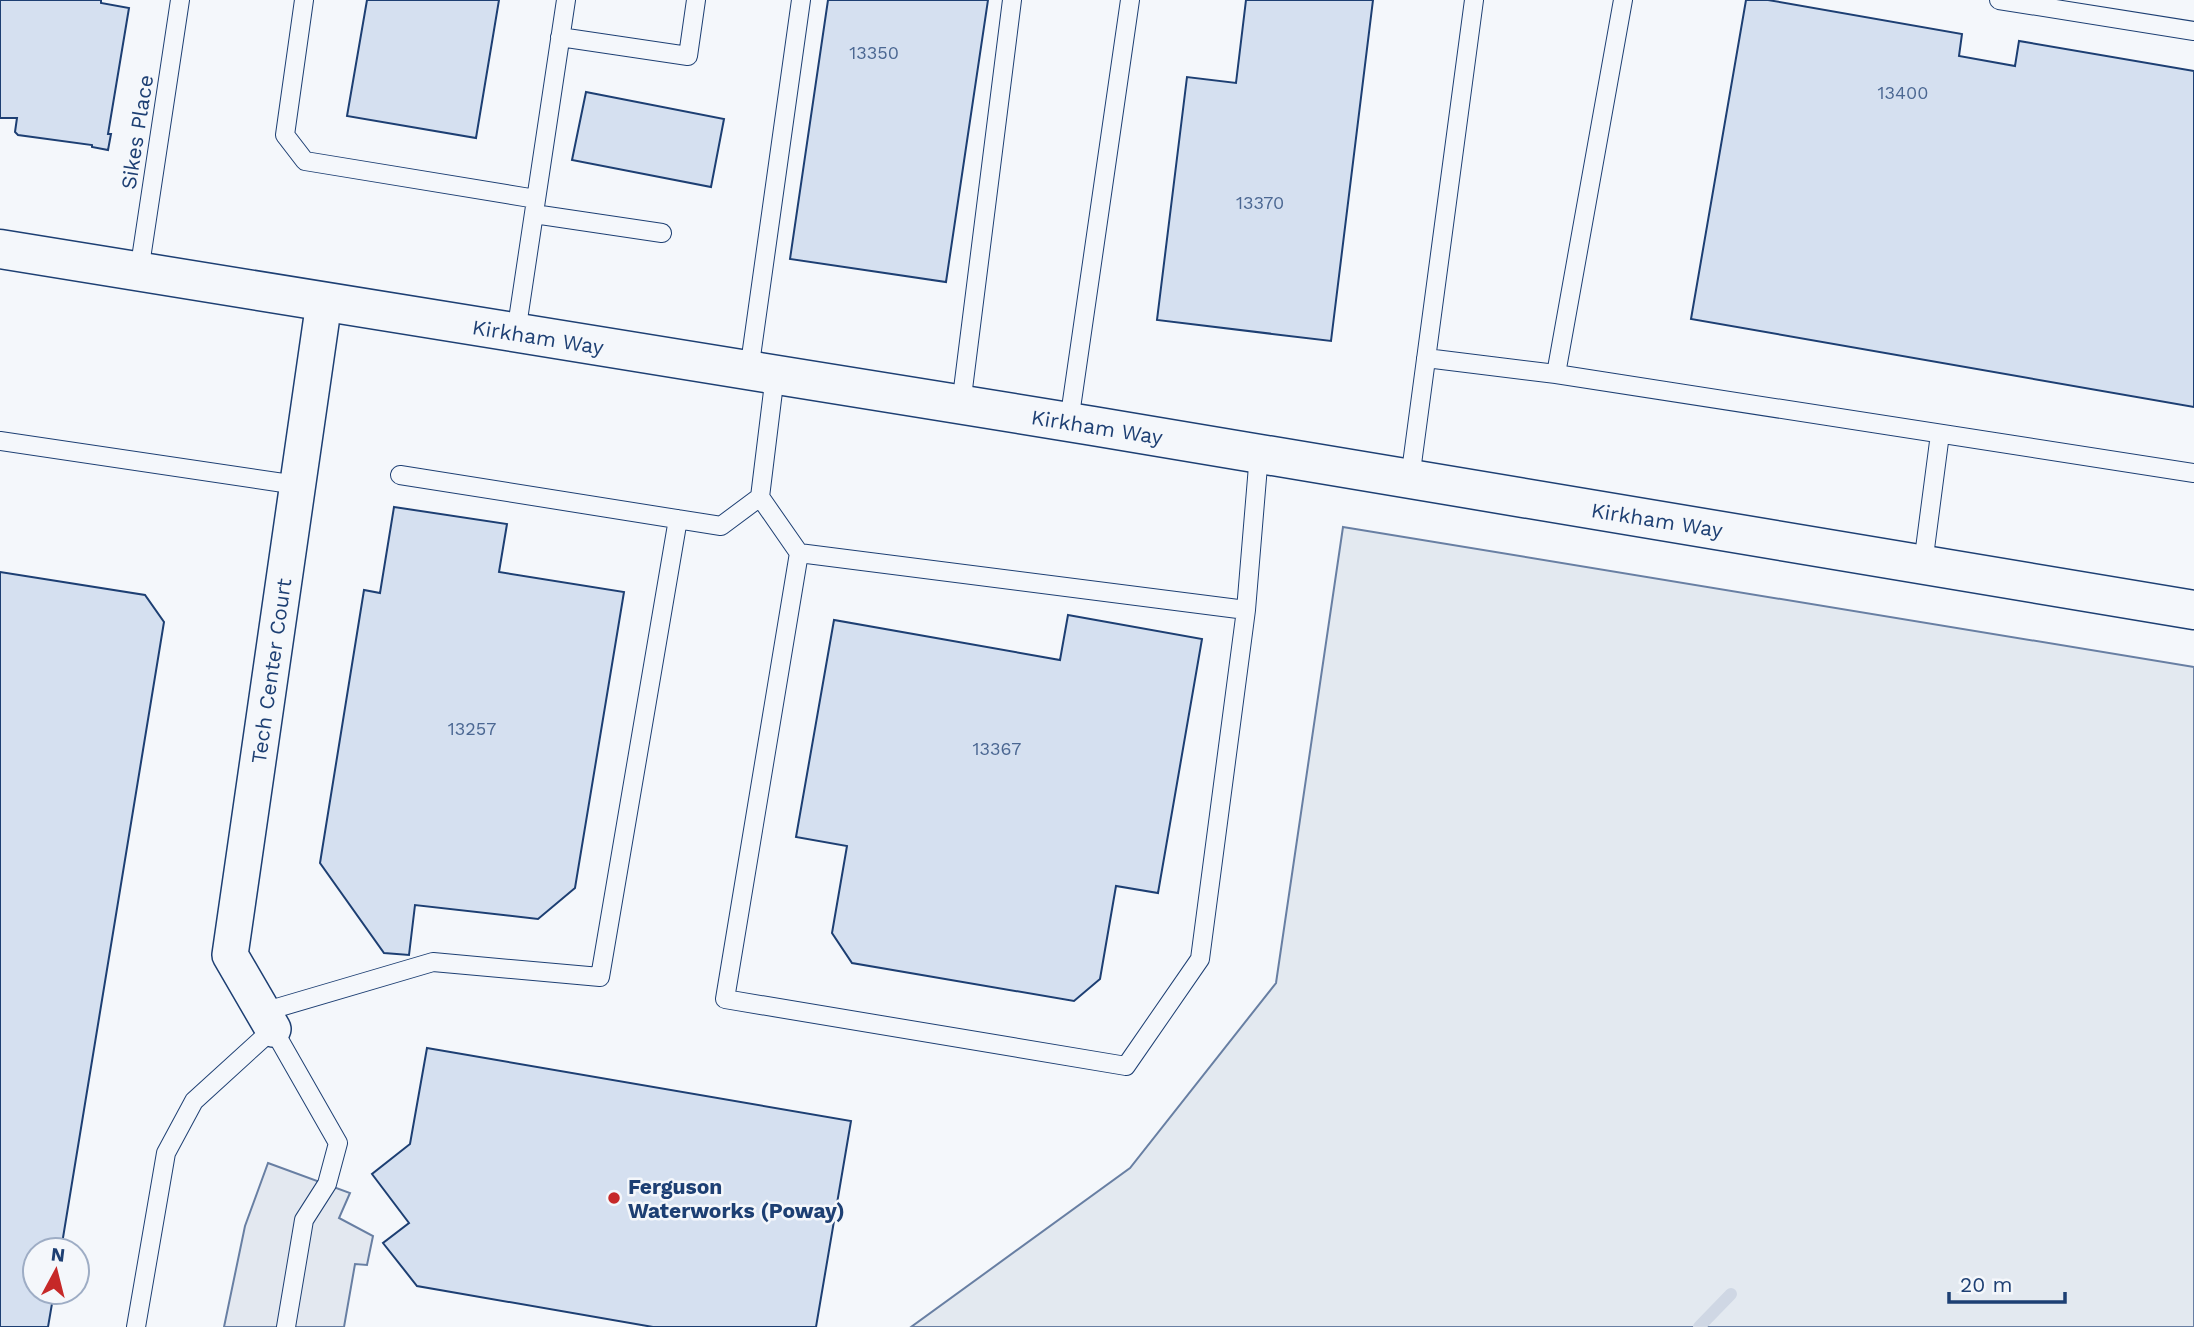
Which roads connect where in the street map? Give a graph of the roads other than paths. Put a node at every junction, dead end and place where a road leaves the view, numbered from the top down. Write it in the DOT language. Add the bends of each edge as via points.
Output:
graph roads {
  1 [pos="180,0"];
  2 [pos="304,0"];
  3 [pos="566,0"];
  4 [pos="696,0"];
  5 [pos="801,0"];
  6 [pos="1012,0"];
  7 [pos="1130,0"];
  8 [pos="1474,0"];
  9 [pos="1623,0"];
  10 [pos="1999,0"];
  11 [pos="2194,31"];
  12 [pos="561,37"];
  13 [pos="535,206"];
  14 [pos="662,233"];
  15 [pos="0,249"];
  16 [pos="139,272"];
  17 [pos="324,302"];
  18 [pos="516,333"];
  19 [pos="1426,358"];
  20 [pos="762,373"];
  21 [pos="1556,374"];
  22 [pos="961,405"];
  23 [pos="1069,422"];
  24 [pos="1940,434"];
  25 [pos="0,441"];
  26 [pos="1259,454"];
  27 [pos="2194,473"];
  28 [pos="400,475"];
  29 [pos="1410,479"];
  30 [pos="297,485"];
  31 [pos="760,497"];
  32 [pos="678,519"];
  33 [pos="799,553"];
  34 [pos="1923,564"];
  35 [pos="1246,610"];
  36 [pos="2194,610"];
  37 [pos="268,1021"];
  38 [pos="136,1327"];
  39 [pos="286,1327"];
  1 -- 16 [label="lane, Sikes Place"];
  2 -- 13 [label="lane" via="285,135 305,162"];
  3 -- 12 [label="lane"];
  4 -- 12 [label="lane" via="688,56"];
  5 -- 20 [label="lane"];
  6 -- 22 [label="lane"];
  7 -- 23 [label="lane"];
  8 -- 19 [label="lane"];
  9 -- 21 [label="lane"];
  10 -- 11 [label="lane"];
  12 -- 13 [label="lane"];
  13 -- 14 [label="lane"];
  13 -- 18 [label="lane"];
  15 -- 16 [label="main road, Kirkham Way"];
  16 -- 17 [label="main road, Kirkham Way"];
  17 -- 18 [label="main road, Kirkham Way"];
  17 -- 30 [label="street, Tech Center Court"];
  18 -- 20 [label="main road, Kirkham Way"];
  19 -- 21 [label="lane"];
  19 -- 29 [label="lane"];
  20 -- 22 [label="main road, Kirkham Way"];
  20 -- 31 [label="lane"];
  21 -- 24 [label="lane"];
  22 -- 23 [label="main road, Kirkham Way"];
  23 -- 26 [label="main road, Kirkham Way"];
  24 -- 27 [label="lane"];
  24 -- 34 [label="lane"];
  25 -- 30 [label="lane"];
  26 -- 29 [label="main road, Kirkham Way"];
  26 -- 35 [label="lane"];
  28 -- 32 [label="lane"];
  29 -- 34 [label="main road, Kirkham Way"];
  30 -- 37 [label="street, Tech Center Court" via="230,955"];
  31 -- 32 [label="lane" via="721,526"];
  31 -- 33 [label="lane"];
  32 -- 37 [label="lane" via="600,977 433,962"];
  33 -- 35 [label="lane"];
  33 -- 35 [label="lane" via="725,999 1126,1066 1200,959"];
  34 -- 36 [label="main road, Kirkham Way"];
  37 -- 38 [label="lane" via="194,1101 166,1153"];
  37 -- 39 [label="lane" via="338,1143 327,1184 304,1220"];
}
